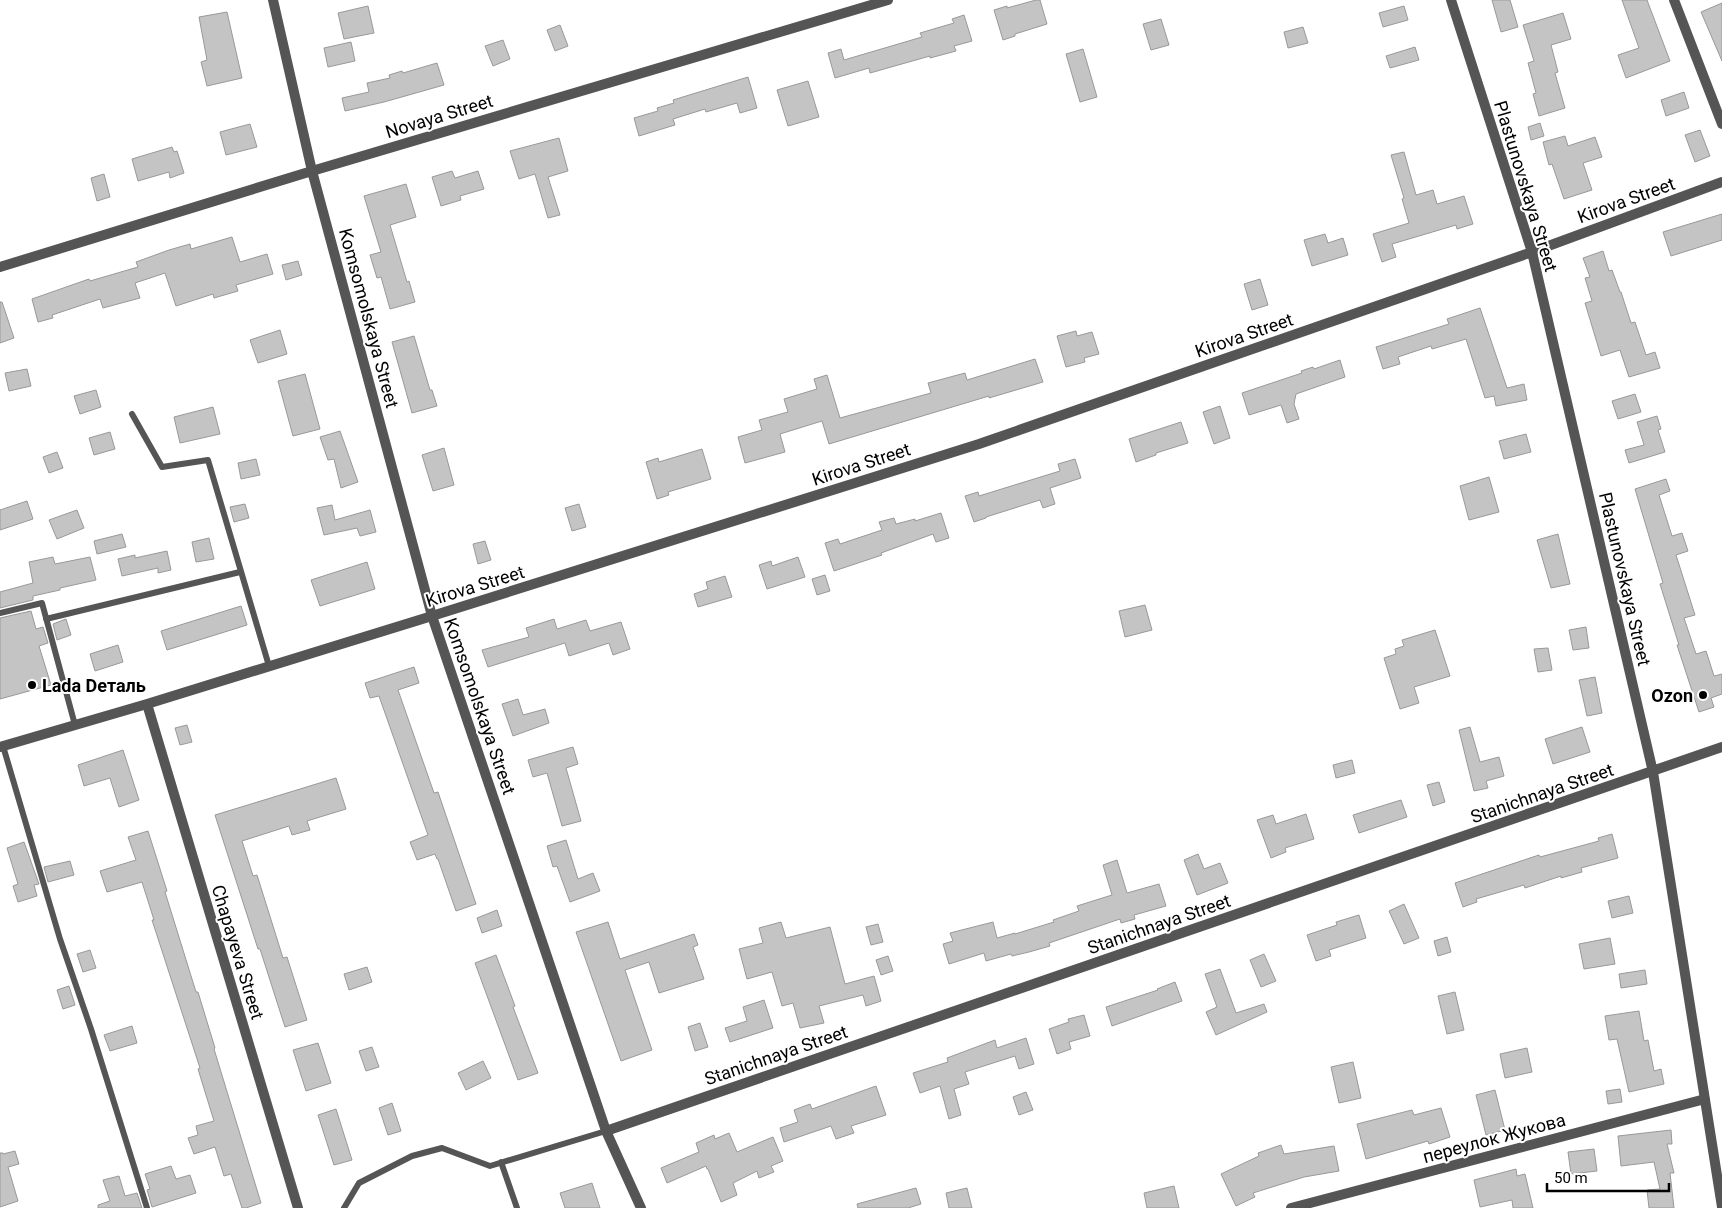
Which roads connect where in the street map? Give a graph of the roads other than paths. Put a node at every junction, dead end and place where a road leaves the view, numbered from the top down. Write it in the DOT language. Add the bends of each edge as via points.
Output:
graph roads {
  1 [pos="273,0"];
  2 [pos="888,0"];
  3 [pos="1451,0"];
  4 [pos="1674,0"];
  5 [pos="1722,124"];
  6 [pos="312,171"];
  7 [pos="1722,182"];
  8 [pos="1532,252"];
  9 [pos="0,267"];
  10 [pos="132,414"];
  11 [pos="240,572"];
  12 [pos="0,613"];
  13 [pos="432,616"];
  14 [pos="46,619"];
  15 [pos="269,666"];
  16 [pos="148,704"];
  17 [pos="75,725"];
  18 [pos="1,747"];
  19 [pos="1722,748"];
  20 [pos="1653,772"];
  21 [pos="1705,1099"];
  22 [pos="606,1131"];
  23 [pos="500,1162"];
  24 [pos="1722,1207"];
  25 [pos="147,1208"];
  26 [pos="298,1208"];
  27 [pos="344,1208"];
  28 [pos="517,1208"];
  29 [pos="641,1208"];
  30 [pos="1291,1208"];
  1 -- 6 [label="street, Komsomolskaya Street"];
  2 -- 6 [label="street, Novaya Street"];
  3 -- 8 [label="street, Plastunovskaya Street"];
  4 -- 5 [label="street"];
  6 -- 9 [label="street, Novaya Street"];
  6 -- 13 [label="street, Komsomolskaya Street"];
  7 -- 8 [label="street, Kirova Street"];
  8 -- 13 [label="street, Kirova Street" via="979,444"];
  8 -- 20 [label="street, Plastunovskaya Street"];
  10 -- 11 [label="lane" via="162,467 208,460"];
  11 -- 14 [label="lane"];
  11 -- 15 [label="lane"];
  12 -- 14 [label="lane" via="42,603"];
  13 -- 15 [label="street, Kirova Street"];
  13 -- 22 [label="street, Komsomolskaya Street"];
  14 -- 17 [label="lane"];
  15 -- 16 [label="street, Kirova Street"];
  16 -- 17 [label="street, Kirova Street"];
  16 -- 26 [label="street, Chapayeva Street"];
  17 -- 18 [label="street, Kirova Street"];
  18 -- 25 [label="lane"];
  19 -- 20 [label="street, Stanichnaya Street"];
  20 -- 21 [label="street, Plastunovskaya Street"];
  20 -- 22 [label="street, Stanichnaya Street"];
  21 -- 24 [label="street, Plastunovskaya Street"];
  21 -- 30 [label="street, переулок Жукова"];
  22 -- 23 [label="lane"];
  22 -- 29 [label="street, Komsomolskaya Street"];
  23 -- 27 [label="lane" via="490,1166 442,1148 412,1156 359,1183"];
  23 -- 28 [label="lane"];
}
